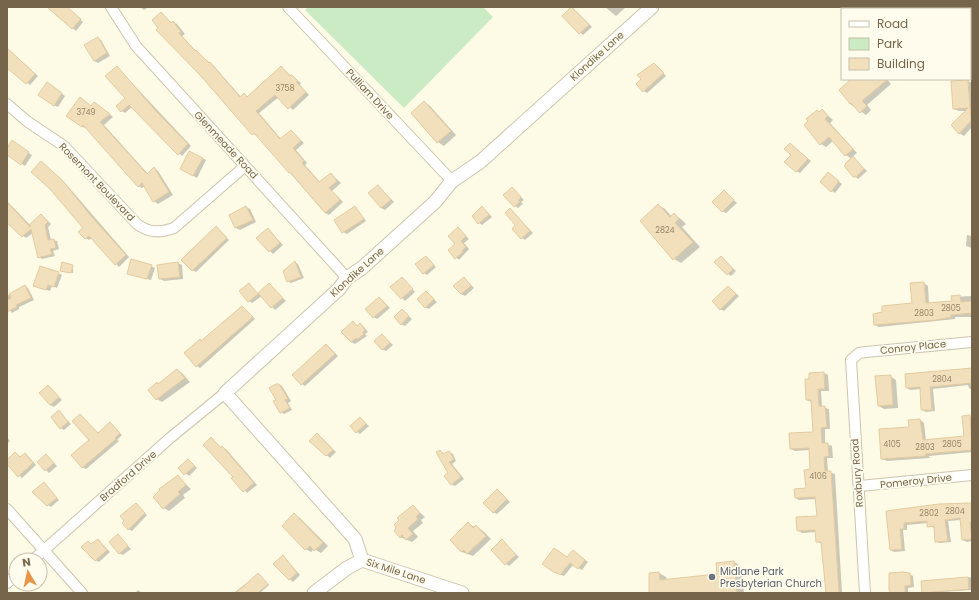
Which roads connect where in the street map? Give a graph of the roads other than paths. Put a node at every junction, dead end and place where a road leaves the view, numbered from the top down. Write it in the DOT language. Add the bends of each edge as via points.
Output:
graph roads {
  1 [pos="111,7"];
  2 [pos="288,7"];
  3 [pos="652,7"];
  4 [pos="7,104"];
  5 [pos="244,167"];
  6 [pos="452,181"];
  7 [pos="347,278"];
  8 [pos="972,342"];
  9 [pos="855,355"];
  10 [pos="225,393"];
  11 [pos="972,475"];
  12 [pos="860,486"];
  13 [pos="7,509"];
  14 [pos="44,550"];
  15 [pos="362,560"];
  16 [pos="82,593"];
  17 [pos="314,593"];
  18 [pos="462,593"];
  19 [pos="865,593"];
  1 -- 5 [label="street, Glenmeade Road" via="136,46"];
  2 -- 6 [label="street, Pulliam Drive"];
  3 -- 6 [label="street, Klondike Lane" via="480,162"];
  4 -- 5 [label="street, Rosemont Boulevard" via="28,122 64,146 137,224 149,231 166,231 174,228"];
  5 -- 7 [label="street, Glenmeade Road" via="258,179"];
  6 -- 7 [label="street, Klondike Lane" via="435,202 362,268"];
  7 -- 10 [label="street, Klondike Lane" via="339,289"];
  8 -- 9 [label="street, Conroy Place"];
  9 -- 12 [label="street, Roxbury Road" via="850,366"];
  10 -- 14 [label="street, Bradford Drive" via="170,438"];
  10 -- 15 [label="street" via="355,539"];
  11 -- 12 [label="street, Pomeroy Drive"];
  12 -- 19 [label="street, Roxbury Road"];
  13 -- 14 [label="street"];
  14 -- 16 [label="street"];
  15 -- 17 [label="street, Six Mile Lane"];
  15 -- 18 [label="street, Six Mile Lane"];
}
